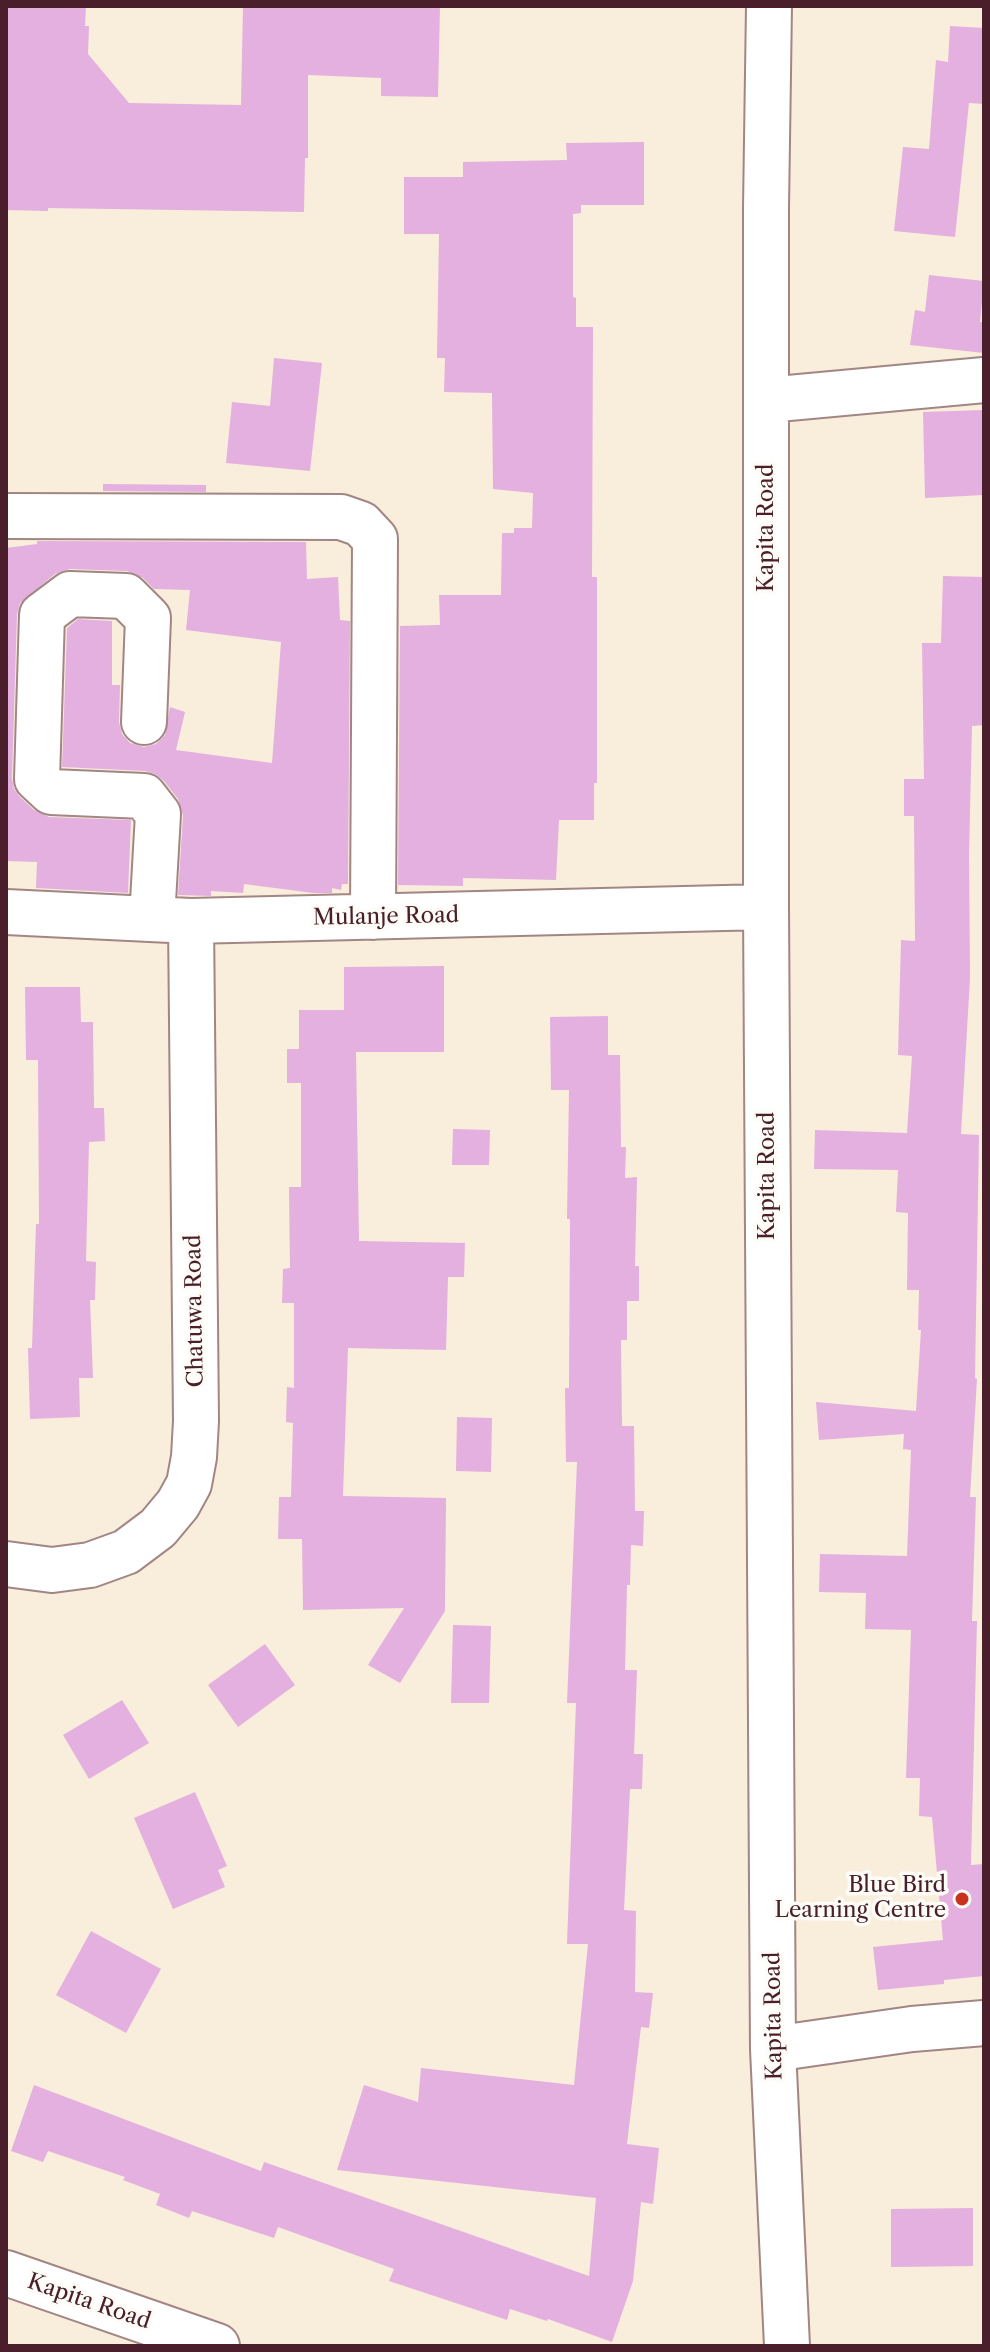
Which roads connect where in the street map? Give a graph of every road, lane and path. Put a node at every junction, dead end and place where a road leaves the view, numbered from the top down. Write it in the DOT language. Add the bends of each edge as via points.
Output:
graph roads {
  1 [pos="769,6"];
  2 [pos="984,380"];
  3 [pos="767,400"];
  4 [pos="6,516"];
  5 [pos="144,722"];
  6 [pos="766,907"];
  7 [pos="6,912"];
  8 [pos="373,917"];
  9 [pos="172,920"];
  10 [pos="6,1564"];
  11 [pos="984,2023"];
  12 [pos="773,2049"];
  13 [pos="6,2273"];
  14 [pos="217,2346"];
  15 [pos="787,2346"];
  1 -- 3 [label="street, Kapita Road"];
  2 -- 3 [label="street"];
  3 -- 6 [label="street, Kapita Road"];
  4 -- 8 [label="street" via="341,517 361,524 375,539"];
  5 -- 9 [label="street, Chatuwa Road" via="148,618 126,596 70,594 42,615 37,779 51,792 144,796 158,814"];
  6 -- 8 [label="street, Mulanje Road"];
  6 -- 12 [label="street, Kapita Road"];
  7 -- 9 [label="street, Mulanje Road"];
  8 -- 9 [label="street, Mulanje Road"];
  9 -- 10 [label="street, Chatuwa Road" via="196,1421 189,1484 158,1528 126,1552 90,1565 52,1570"];
  11 -- 12 [label="street"];
  12 -- 15 [label="street, Kapita Road"];
  13 -- 14 [label="street, Kapita Road"];
}
